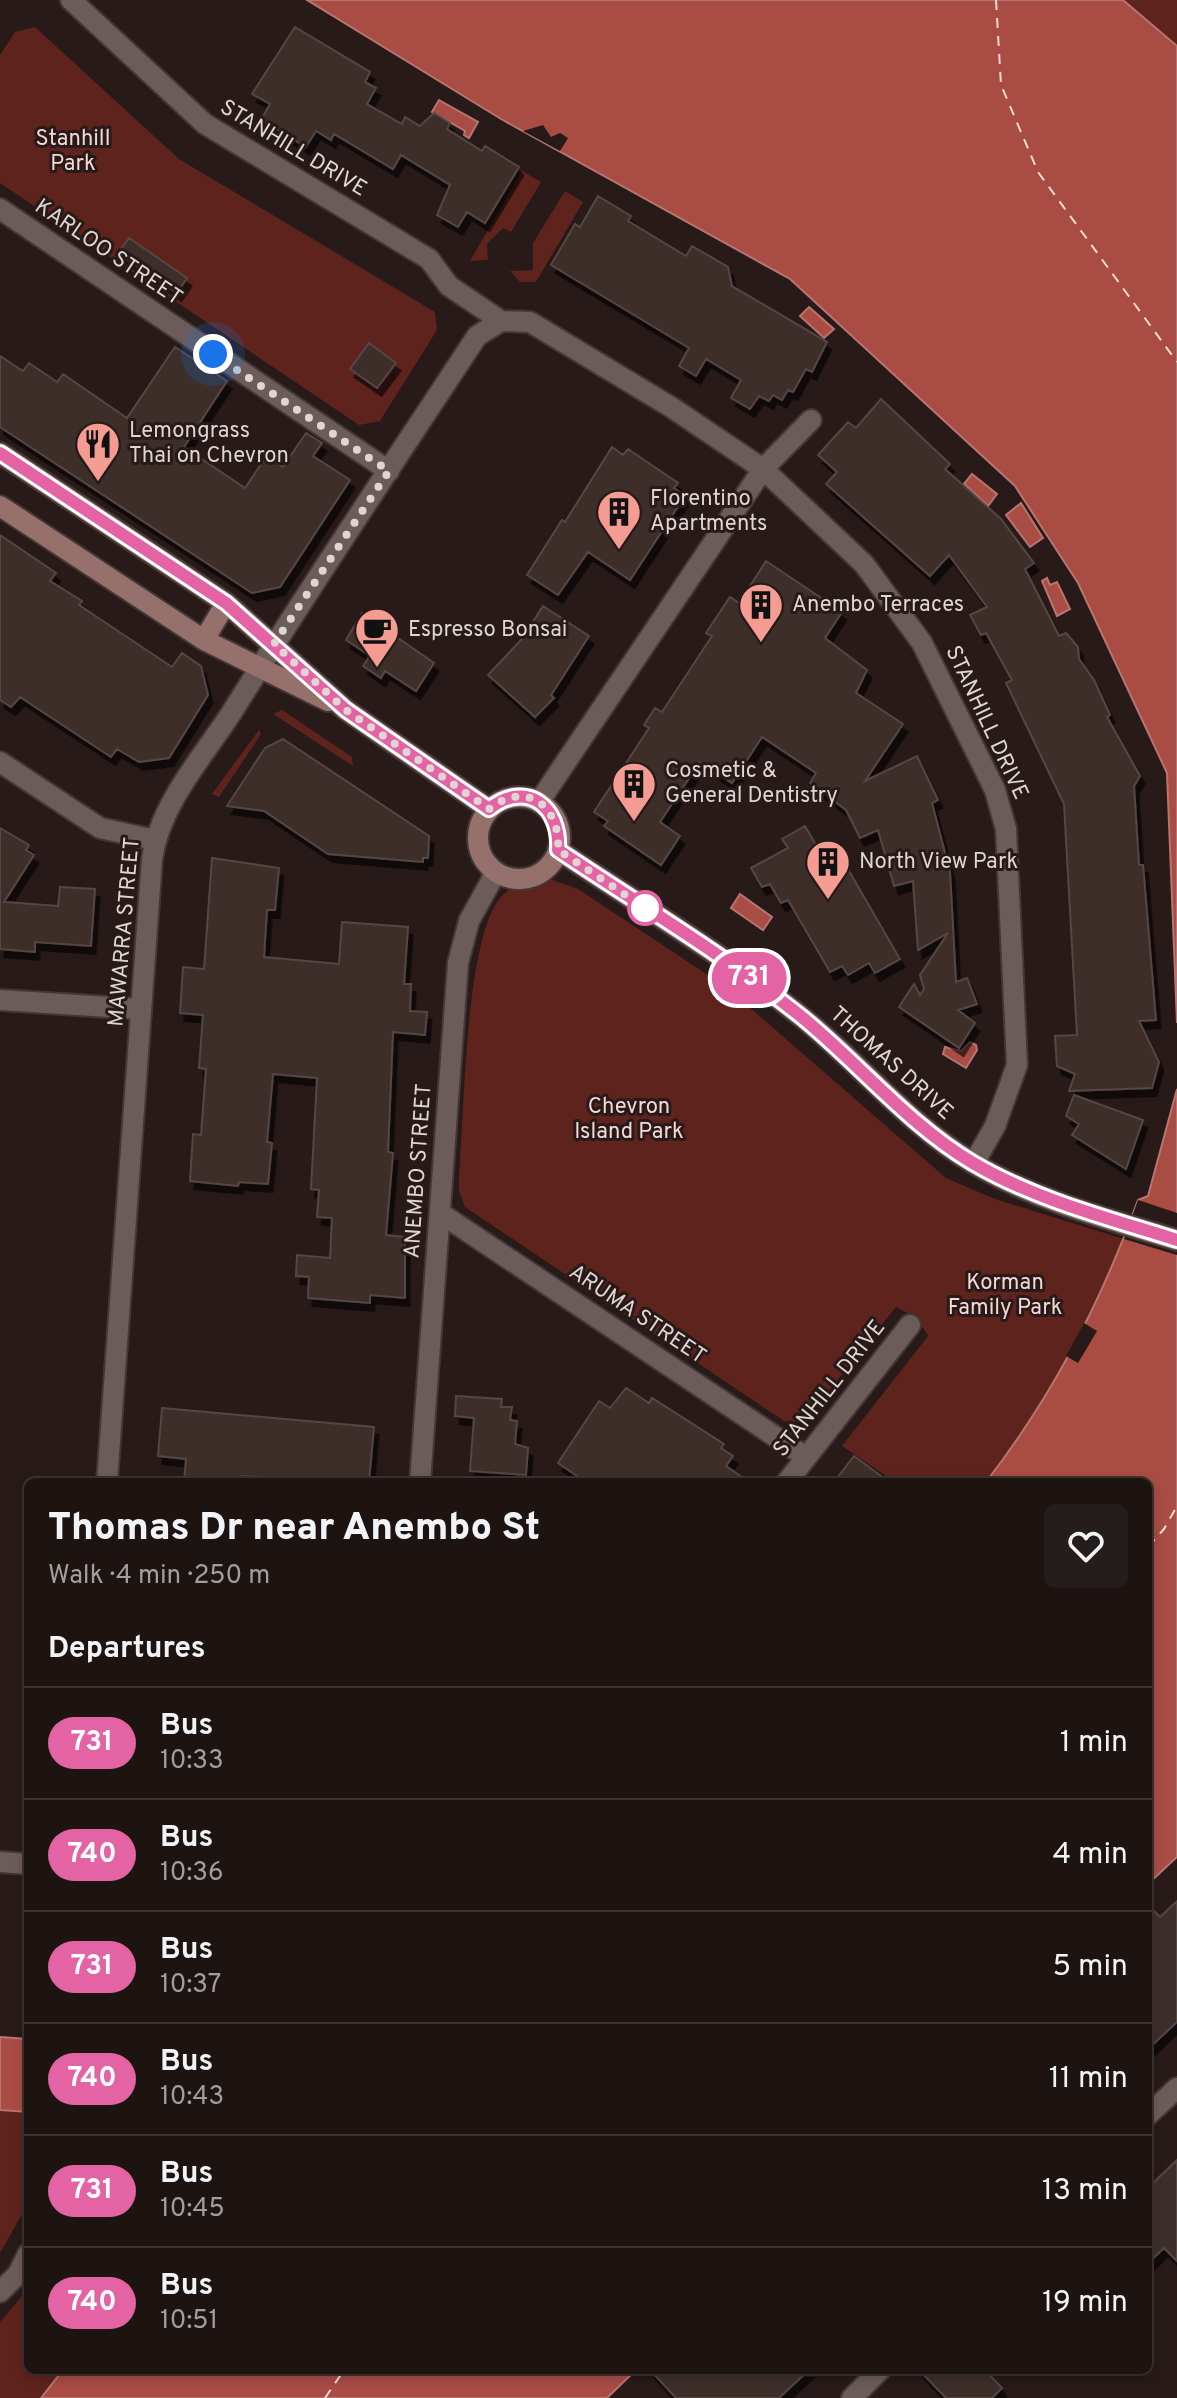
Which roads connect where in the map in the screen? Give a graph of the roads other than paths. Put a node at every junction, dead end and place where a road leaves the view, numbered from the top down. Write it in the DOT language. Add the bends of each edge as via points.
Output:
graph roads {
  1 [pos="71,0"];
  2 [pos="0,209"];
  3 [pos="501,321"];
  4 [pos="811,420"];
  5 [pos="0,453"];
  6 [pos="763,469"];
  7 [pos="389,471"];
  8 [pos="0,506"];
  9 [pos="226,603"];
  10 [pos="204,640"];
  11 [pos="274,644"];
  12 [pos="258,669"];
  13 [pos="346,710"];
  14 [pos="0,762"];
  15 [pos="539,802"];
  16 [pos="489,809"];
  17 [pos="155,840"];
  18 [pos="558,850"];
  19 [pos="496,872"];
  20 [pos="0,1000"];
  21 [pos="140,1009"];
  22 [pos="974,1163"];
  23 [pos="440,1213"];
  24 [pos="1177,1240"];
  25 [pos="910,1325"];
  26 [pos="806,1457"];
  27 [pos="107,1478"];
  28 [pos="420,1478"];
  29 [pos="790,1478"];
  30 [pos="0,1862"];
  31 [pos="24,1864"];
  32 [pos="1177,2088"];
  33 [pos="1152,2111"];
  34 [pos="24,2262"];
  35 [pos="0,2292"];
  36 [pos="876,2374"];
  37 [pos="852,2398"];
  1 -- 3 [label="street, STANHILL DRIVE" via="205,124 429,259 449,286"];
  2 -- 7 [label="street, KARLOO STREET"];
  3 -- 6 [label="street, STANHILL DRIVE" via="530,322"];
  3 -- 7 [label="street, MAWARRA STREET" via="477,336"];
  4 -- 6 [label="street"];
  5 -- 9 [label="main road"];
  6 -- 15 [label="street"];
  6 -- 22 [label="street, STANHILL DRIVE" via="864,564 922,643 995,790 1006,829 1017,1065 995,1126"];
  7 -- 11 [label="street, MAWARRA STREET"];
  8 -- 10 [label="main road"];
  9 -- 10 [label="main road"];
  9 -- 11 [label="main road"];
  10 -- 12 [label="main road"];
  11 -- 12 [label="street, MAWARRA STREET"];
  11 -- 13 [label="main road"];
  12 -- 13 [label="main road"];
  12 -- 17 [label="street, MAWARRA STREET" via="167,812"];
  13 -- 16 [label="main road"];
  14 -- 17 [label="street" via="100,828"];
  15 -- 16 [label="main road" via="518,796"];
  15 -- 18 [label="main road" via="554,816"];
  16 -- 19 [label="main road" via="478,827 479,849"];
  17 -- 21 [label="street, MAWARRA STREET"];
  18 -- 19 [label="main road" via="533,876"];
  18 -- 22 [label="main road, THOMAS DRIVE" via="803,1018 919,1122"];
  19 -- 23 [label="street, ANEMBO STREET" via="461,944"];
  20 -- 21 [label="street"];
  21 -- 27 [label="street, MAWARRA STREET"];
  22 -- 24 [label="main road, THOMAS DRIVE" via="1048,1198"];
  23 -- 26 [label="street, ARUMA STREET"];
  23 -- 28 [label="street, ANEMBO STREET"];
  25 -- 26 [label="street, STANHILL DRIVE"];
  26 -- 29 [label="street, STANHILL DRIVE"];
  30 -- 31 [label="street"];
  32 -- 33 [label="street"];
  34 -- 35 [label="street"];
  36 -- 37 [label="street"];
}
